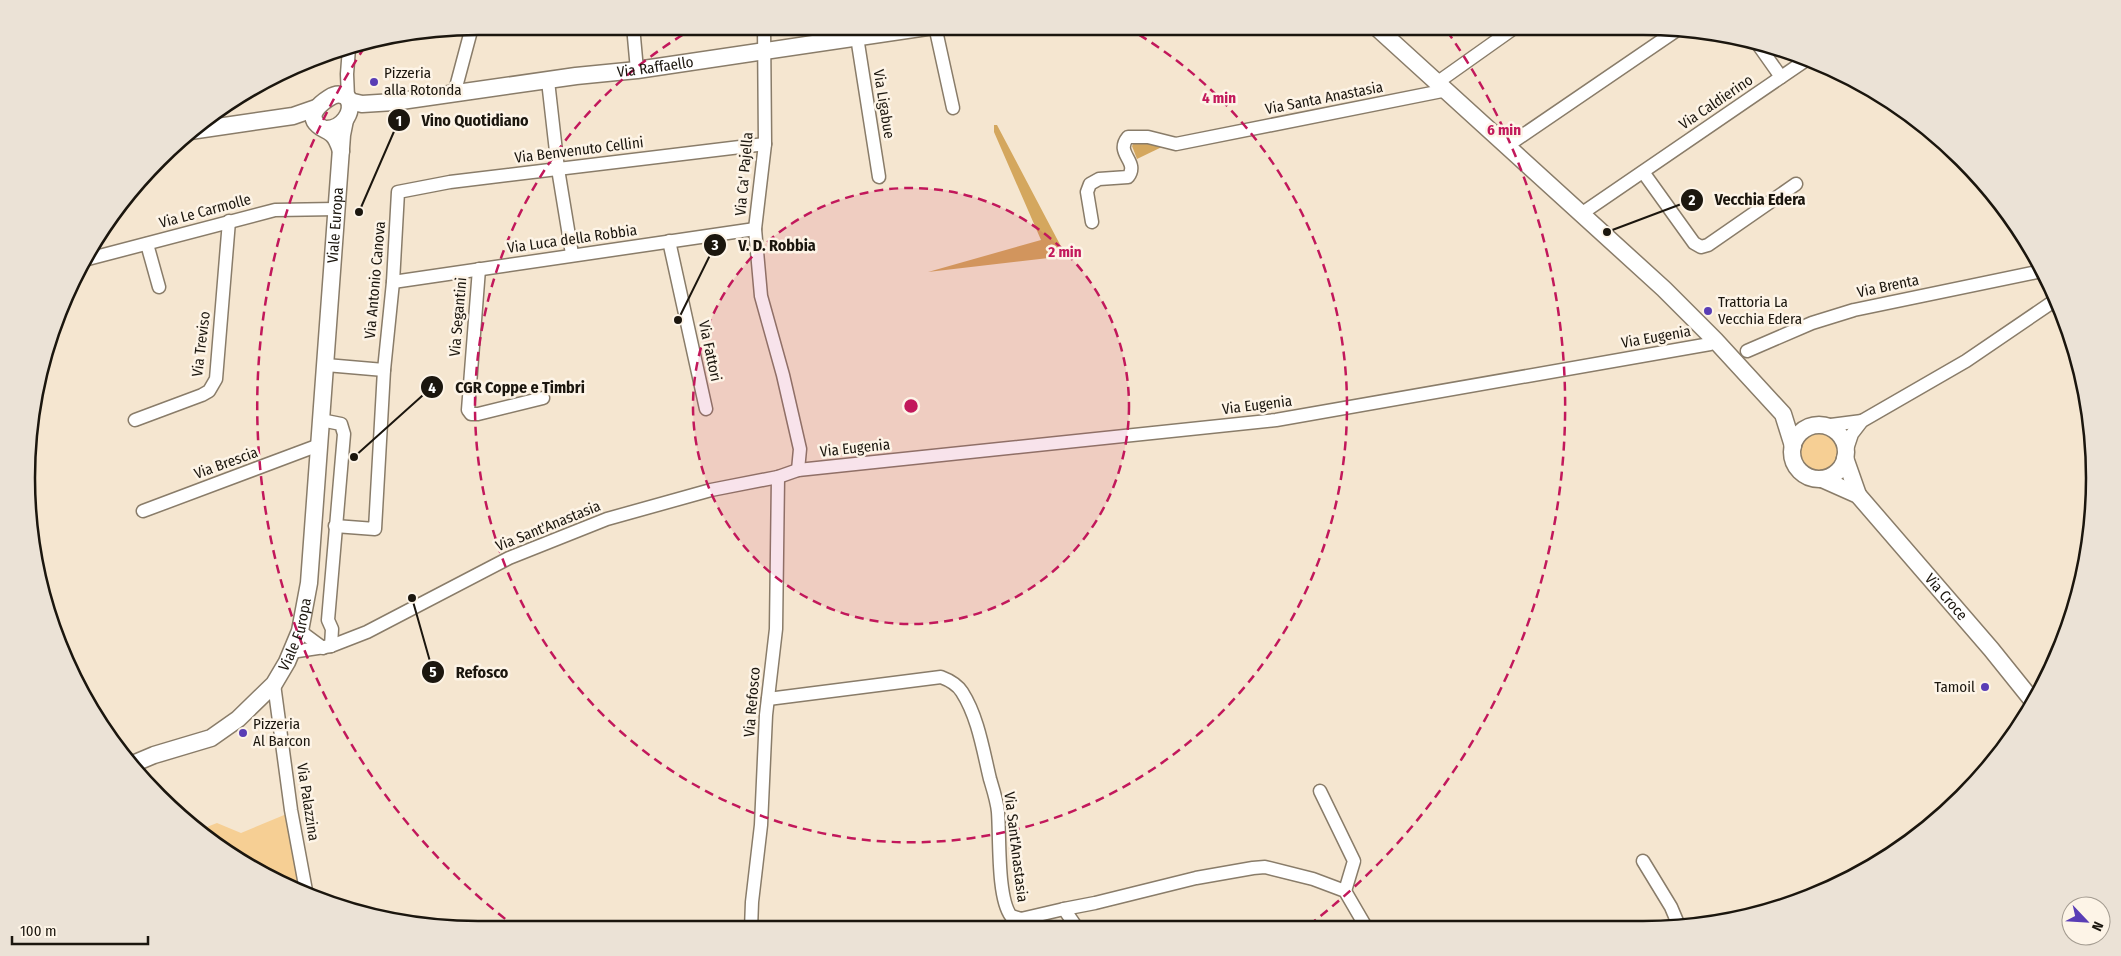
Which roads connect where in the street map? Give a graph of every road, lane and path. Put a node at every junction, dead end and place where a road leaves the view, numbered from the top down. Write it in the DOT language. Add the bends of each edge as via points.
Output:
graph roads {
  1 [pos="470,35"];
  2 [pos="634,35"];
  3 [pos="764,35"];
  4 [pos="871,35"];
  5 [pos="936,35"];
  6 [pos="1385,35"];
  7 [pos="1506,35"];
  8 [pos="1668,36"];
  9 [pos="857,37"];
  10 [pos="765,50"];
  11 [pos="1763,52"];
  12 [pos="348,55"];
  13 [pos="1800,64"];
  14 [pos="637,70"];
  15 [pos="1781,77"];
  16 [pos="548,81"];
  17 [pos="1442,86"];
  18 [pos="457,93"];
  19 [pos="345,106"];
  20 [pos="316,108"];
  21 [pos="953,108"];
  22 [pos="293,116"];
  23 [pos="322,128"];
  24 [pos="205,130"];
  25 [pos="765,144"];
  26 [pos="1507,146"];
  27 [pos="341,151"];
  28 [pos="558,168"];
  29 [pos="1643,172"];
  30 [pos="879,176"];
  31 [pos="1796,184"];
  32 [pos="398,192"];
  33 [pos="337,210"];
  34 [pos="1581,214"];
  35 [pos="229,221"];
  36 [pos="1092,222"];
  37 [pos="755,229"];
  38 [pos="669,241"];
  39 [pos="147,244"];
  40 [pos="572,254"];
  41 [pos="93,258"];
  42 [pos="479,269"];
  43 [pos="2035,272"];
  44 [pos="393,282"];
  45 [pos="159,288"];
  46 [pos="2050,304"];
  47 [pos="1715,340"];
  48 [pos="1747,351"];
  49 [pos="326,365"];
  50 [pos="384,370"];
  51 [pos="543,398"];
  52 [pos="706,409"];
  53 [pos="1783,414"];
  54 [pos="135,420"];
  55 [pos="321,420"];
  56 [pos="1862,421"];
  57 [pos="1820,426"];
  58 [pos="319,445"];
  59 [pos="1793,446"];
  60 [pos="1846,455"];
  61 [pos="798,470"];
  62 [pos="778,477"];
  63 [pos="1822,479"];
  64 [pos="1858,495"];
  65 [pos="143,511"];
  66 [pos="335,526"];
  67 [pos="300,632"];
  68 [pos="327,647"];
  69 [pos="291,652"];
  70 [pos="274,684"];
  71 [pos="2029,696"];
  72 [pos="768,699"];
  73 [pos="138,762"];
  74 [pos="1320,791"];
  75 [pos="1643,861"];
  76 [pos="305,886"];
  77 [pos="1345,891"];
  78 [pos="1064,909"];
  79 [pos="1676,920"];
  80 [pos="751,921"];
  81 [pos="1072,921"];
  82 [pos="1362,921"];
  1 -- 18 [label="street"];
  2 -- 14 [label="street"];
  3 -- 10 [label="street, Via Ca' Pajella"];
  4 -- 9 [label="main road, Via Raffaello"];
  5 -- 21 [label="street"];
  6 -- 17 [label="main road"];
  7 -- 17 [label="street"];
  8 -- 26 [label="street"];
  9 -- 10 [label="main road, Via Raffaello"];
  9 -- 30 [label="street, Via Ligabue"];
  10 -- 14 [label="main road, Via Raffaello"];
  10 -- 25 [label="street, Via Ca' Pajella"];
  11 -- 15 [label="street"];
  12 -- 19 [label="street, Viale Europa"];
  13 -- 15 [label="street, Via Caldierino"];
  14 -- 16 [label="main road, Via Raffaello"];
  15 -- 29 [label="street, Via Caldierino"];
  16 -- 18 [label="main road, Via Raffaello"];
  16 -- 28 [label="street"];
  17 -- 26 [label="main road"];
  17 -- 36 [label="street, Via Santa Anastasia" via="1176,144 1148,137 1128,137 1123,149 1132,171 1128,176 1099,179 1090,184 1087,192"];
  18 -- 19 [label="main road, Via Raffaello" via="361,109"];
  19 -- 20 [label="main road"];
  19 -- 23 [label="main road" via="334,128"];
  19 -- 27 [label="main road, Viale Europa"];
  20 -- 22 [label="main road"];
  20 -- 23 [label="main road" via="315,121"];
  22 -- 23 [label="main road"];
  22 -- 24 [label="main road"];
  23 -- 27 [label="main road" via="337,140"];
  25 -- 28 [label="street, Via Benvenuto Cellini"];
  25 -- 37 [label="street, Via Ca' Pajella"];
  26 -- 34 [label="main road"];
  27 -- 33 [label="main road, Viale Europa"];
  28 -- 32 [label="street, Via Benvenuto Cellini"];
  28 -- 40 [label="street"];
  29 -- 31 [label="street" via="1694,243 1701,247"];
  29 -- 34 [label="street, Via Caldierino"];
  32 -- 44 [label="street, Via Antonio Canova"];
  33 -- 35 [label="street, Via Le Carmolle" via="275,210"];
  33 -- 49 [label="main road, Viale Europa"];
  34 -- 47 [label="main road"];
  35 -- 39 [label="street, Via Le Carmolle"];
  35 -- 54 [label="street, Via Treviso" via="216,379 209,391 202,395"];
  37 -- 38 [label="street, Via Luca della Robbia"];
  37 -- 61 [label="street, Via Ca' Pajella" via="761,296 798,440"];
  38 -- 40 [label="street, Via Luca della Robbia"];
  38 -- 52 [label="street, Via Fattori"];
  39 -- 41 [label="street, Via Le Carmolle"];
  39 -- 45 [label="street"];
  40 -- 42 [label="street, Via Luca della Robbia"];
  42 -- 44 [label="street, Via Luca della Robbia"];
  42 -- 51 [label="street, Via Segantini" via="468,410 471,414 478,414"];
  43 -- 48 [label="street, Via Brenta" via="1854,310 1812,323"];
  44 -- 50 [label="street, Via Antonio Canova"];
  46 -- 56 [label="street" via="1966,360"];
  47 -- 53 [label="main road"];
  47 -- 61 [label="street, Via Eugenia" via="1710,344 1276,420"];
  49 -- 50 [label="street"];
  49 -- 55 [label="main road, Viale Europa"];
  50 -- 66 [label="street, Via Antonio Canova" via="375,529"];
  53 -- 57 [label="main road, Via Croce"];
  53 -- 59 [label="main road"];
  55 -- 58 [label="main road, Viale Europa"];
  55 -- 66 [label="street, Viale Europa" via="341,424 344,434"];
  56 -- 57 [label="street"];
  56 -- 60 [label="street" via="1852,434"];
  57 -- 59 [label="main road" via="1801,432"];
  57 -- 60 [label="main road, Via Croce" via="1831,428 1842,438"];
  58 -- 65 [label="street, Via Brescia"];
  58 -- 67 [label="main road, Viale Europa" via="309,583"];
  59 -- 63 [label="main road, Via Croce" via="1794,463 1799,470"];
  60 -- 63 [label="main road" via="1837,473"];
  60 -- 64 [label="main road, Via Croce"];
  61 -- 62 [label="street, Via Sant'Anastasia"];
  62 -- 68 [label="street, Via Sant'Anastasia" via="711,490 607,519 509,558 367,632"];
  62 -- 72 [label="street, Via Refosco" via="776,629"];
  63 -- 64 [label="main road, Via Croce"];
  64 -- 71 [label="main road, Via Croce"];
  66 -- 68 [label="street, Viale Europa" via="328,620 332,629"];
  67 -- 68 [label="street"];
  67 -- 69 [label="main road, Viale Europa"];
  68 -- 69 [label="street, Via Sant'Anastasia"];
  69 -- 70 [label="main road, Viale Europa"];
  70 -- 73 [label="main road, Viale Europa" via="238,719 211,738"];
  70 -- 76 [label="street, Via Palazzina"];
  72 -- 78 [label="street, Via Sant'Anastasia" via="941,678 956,684 968,704 981,739 997,809 1003,896 1007,911 1022,919"];
  72 -- 80 [label="street, Via Refosco"];
  74 -- 77 [label="street" via="1354,861"];
  75 -- 79 [label="street"];
  77 -- 78 [label="street, Via Sant'Anastasia" via="1281,870 1253,868"];
  77 -- 82 [label="street"];
  78 -- 81 [label="street"];
}
